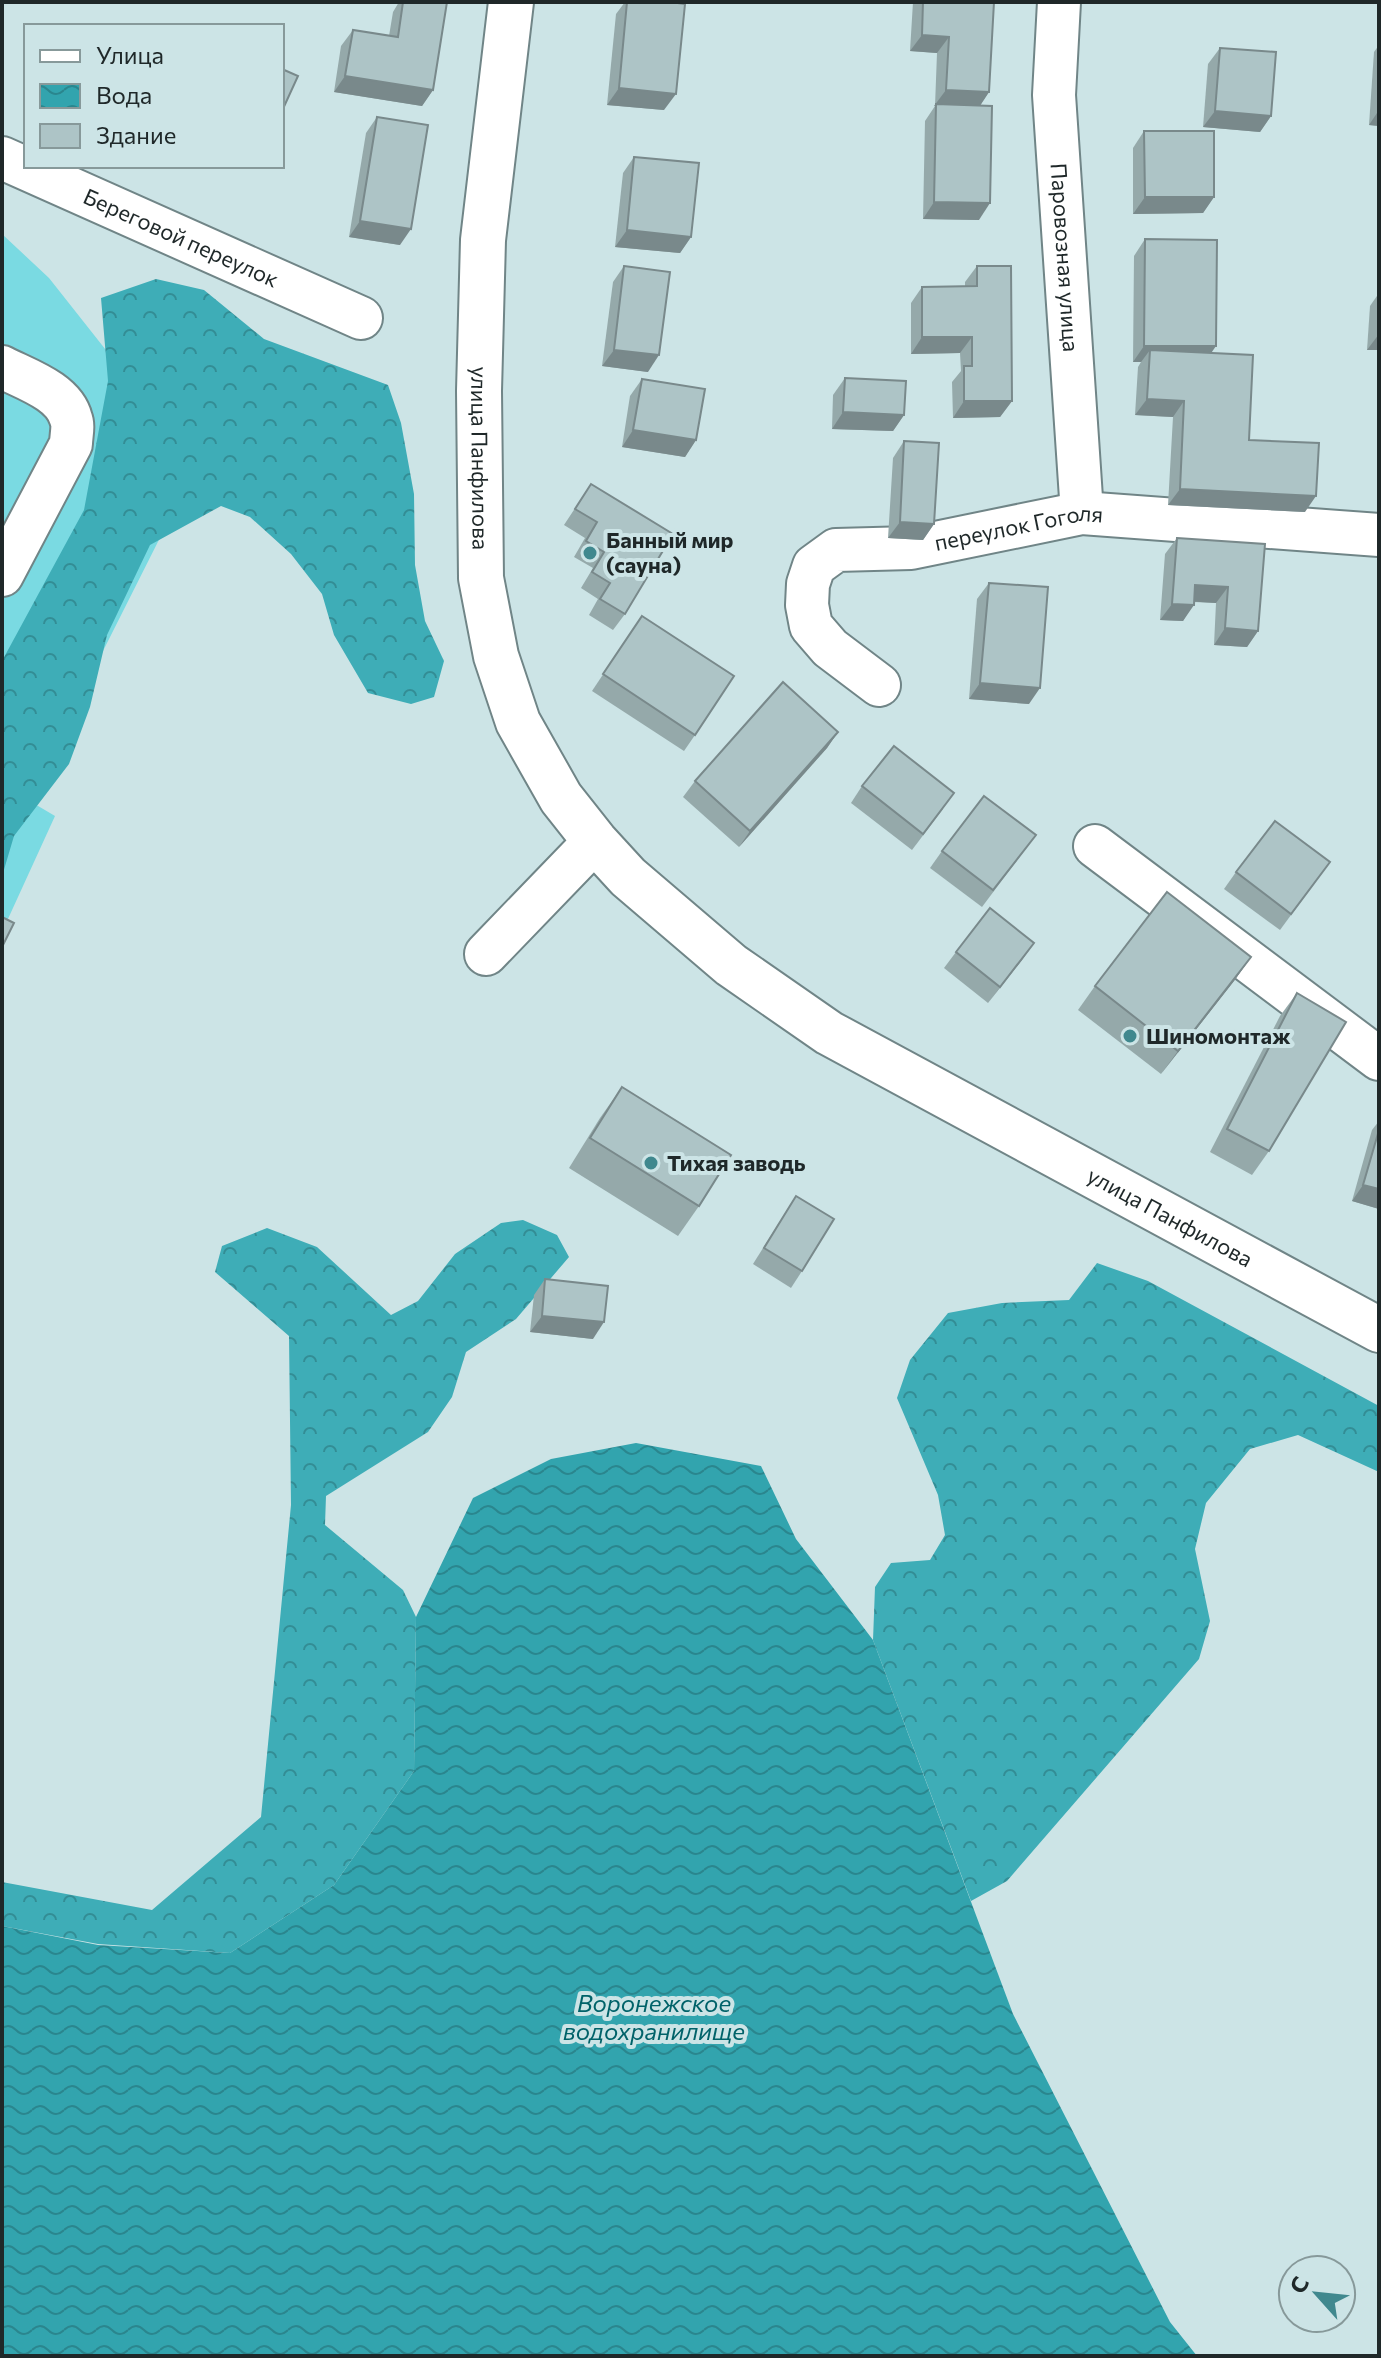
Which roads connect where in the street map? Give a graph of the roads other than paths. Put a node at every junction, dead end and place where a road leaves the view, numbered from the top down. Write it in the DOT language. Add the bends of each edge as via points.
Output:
graph roads {
  1 [pos="511,2"];
  2 [pos="1059,2"];
  3 [pos="2,158"];
  4 [pos="24,168"];
  5 [pos="24,168"];
  6 [pos="361,318"];
  7 [pos="2,367"];
  8 [pos="1082,513"];
  9 [pos="1379,535"];
  10 [pos="2,575"];
  11 [pos="879,685"];
  12 [pos="595,841"];
  13 [pos="1095,846"];
  14 [pos="486,954"];
  15 [pos="1379,1059"];
  16 [pos="1379,1330"];
  1 -- 12 [label="main road, улица Панфилова" via="483,240 481,578 496,656 518,722 561,798"];
  2 -- 8 [label="street, Паровозная улица" via="1054,95"];
  3 -- 4 [label="street, Береговой переулок"];
  5 -- 6 [label="street, Береговой переулок"];
  7 -- 10 [label="street" via="46,390 65,405 73,421 71,444"];
  8 -- 9 [label="street, переулок Гоголя"];
  8 -- 11 [label="street, переулок Гоголя" via="911,548 836,550 814,566 808,584 811,626 830,648"];
  12 -- 14 [label="street"];
  12 -- 16 [label="main road, улица Панфилова" via="628,877 731,965 829,1033"];
  13 -- 15 [label="street"];
}
